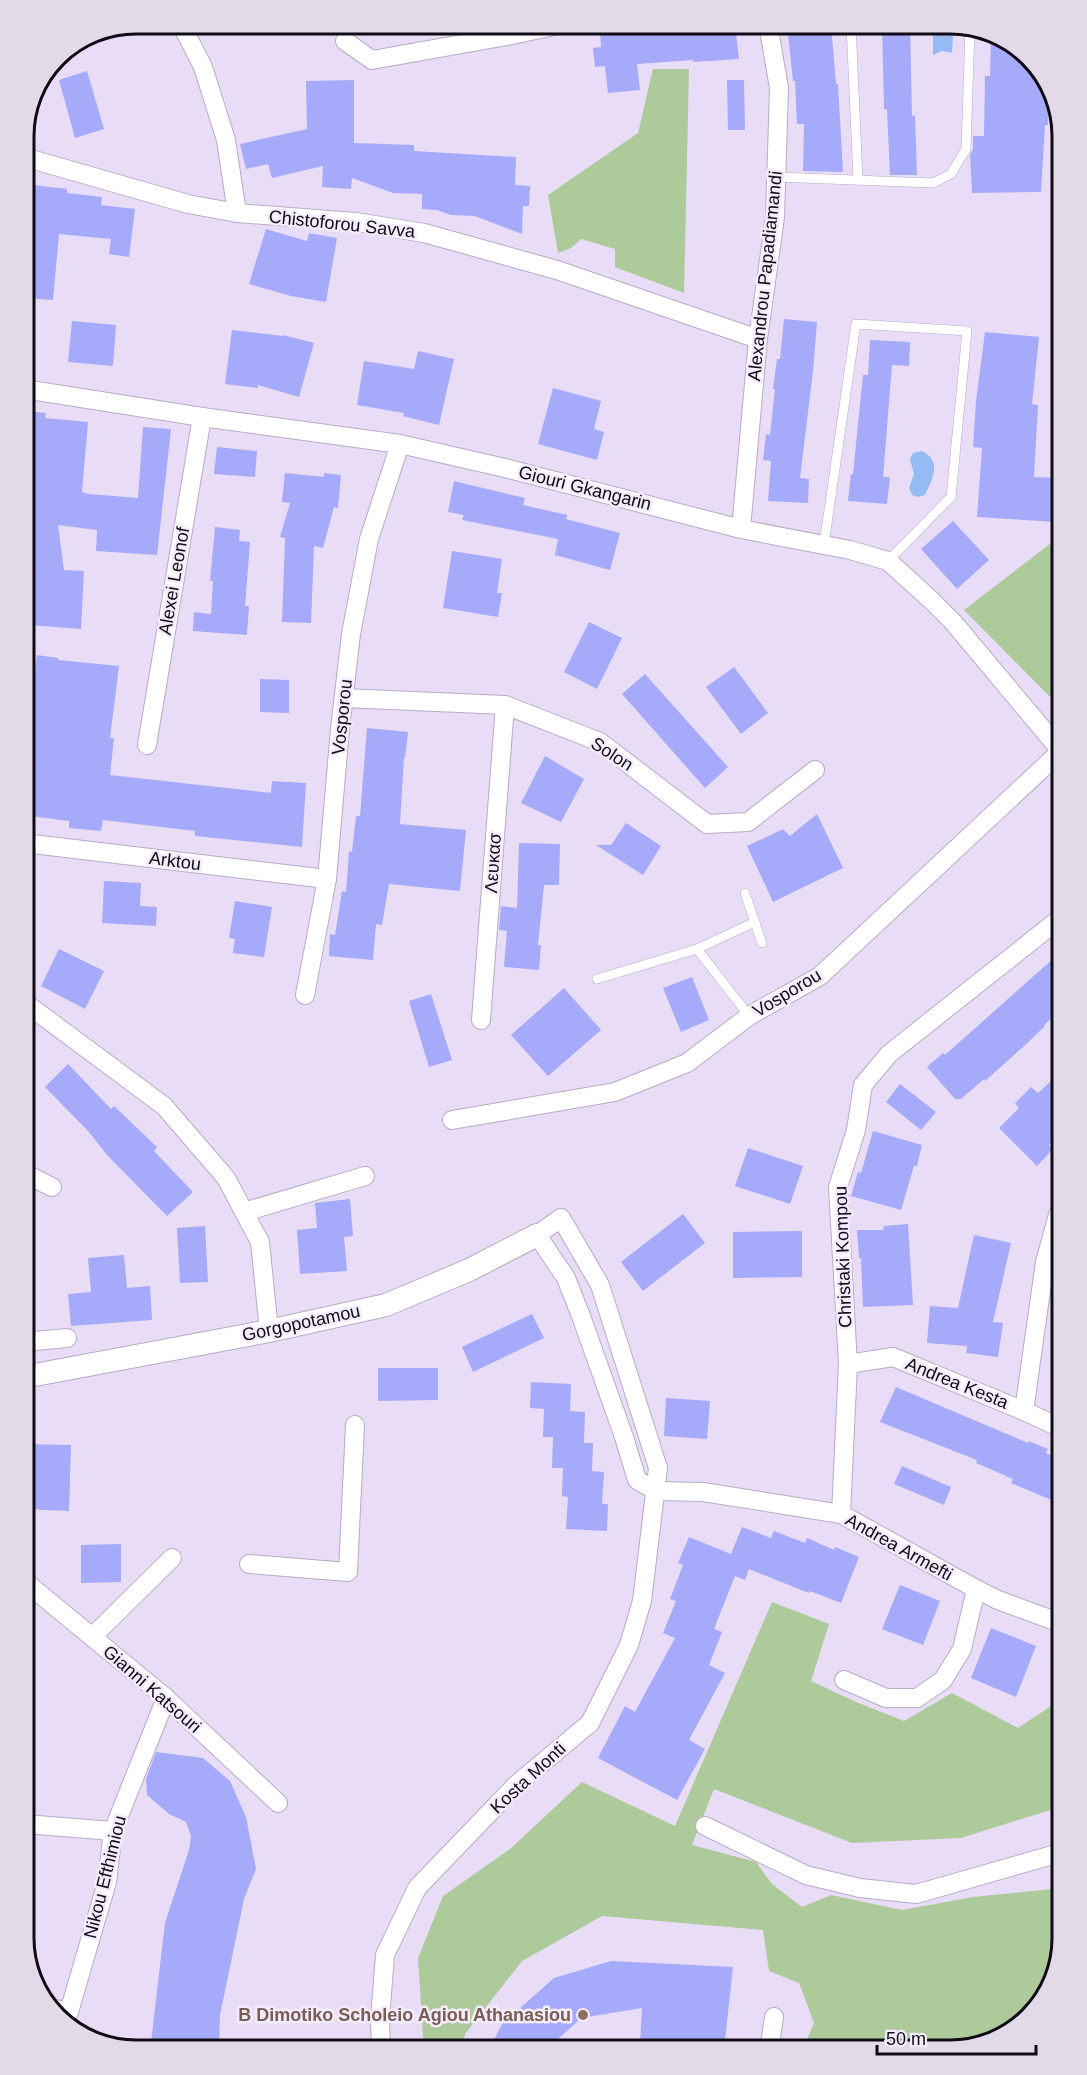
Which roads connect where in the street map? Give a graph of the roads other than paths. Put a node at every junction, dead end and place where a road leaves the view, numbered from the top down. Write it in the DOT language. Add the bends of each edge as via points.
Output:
graph roads {
  1 [pos="186,34"];
  2 [pos="514,34"];
  3 [pos="770,35"];
  4 [pos="851,35"];
  5 [pos="970,36"];
  6 [pos="345,41"];
  7 [pos="35,160"];
  8 [pos="776,177"];
  9 [pos="858,180"];
  10 [pos="237,213"];
  11 [pos="758,339"];
  12 [pos="35,391"];
  13 [pos="202,417"];
  14 [pos="400,444"];
  15 [pos="741,529"];
  16 [pos="824,544"];
  17 [pos="888,561"];
  18 [pos="344,698"];
  19 [pos="505,705"];
  20 [pos="1052,741"];
  21 [pos="147,745"];
  22 [pos="1052,760"];
  23 [pos="815,770"];
  24 [pos="35,844"];
  25 [pos="327,879"];
  26 [pos="745,893"];
  27 [pos="755,922"];
  28 [pos="1052,925"];
  29 [pos="762,943"];
  30 [pos="697,949"];
  31 [pos="597,979"];
  32 [pos="305,995"];
  33 [pos="35,1010"];
  34 [pos="750,1016"];
  35 [pos="482,1020"];
  36 [pos="452,1120"];
  37 [pos="365,1176"];
  38 [pos="34,1178"];
  39 [pos="52,1187"];
  40 [pos="244,1212"];
  41 [pos="561,1218"];
  42 [pos="537,1235"];
  43 [pos="1052,1237"];
  44 [pos="269,1330"];
  45 [pos="67,1338"];
  46 [pos="34,1341"];
  47 [pos="848,1364"];
  48 [pos="34,1375"];
  49 [pos="1024,1411"];
  50 [pos="1052,1424"];
  51 [pos="356,1425"];
  52 [pos="656,1491"];
  53 [pos="841,1514"];
  54 [pos="172,1558"];
  55 [pos="249,1564"];
  56 [pos="34,1589"];
  57 [pos="976,1589"];
  58 [pos="1052,1620"];
  59 [pos="92,1637"];
  60 [pos="844,1680"];
  61 [pos="166,1698"];
  62 [pos="278,1803"];
  63 [pos="34,1825"];
  64 [pos="705,1826"];
  65 [pos="113,1831"];
  66 [pos="1052,1855"];
  67 [pos="64,2011"];
  68 [pos="774,2017"];
  69 [pos="381,2040"];
  70 [pos="771,2040"];
  1 -- 10 [label="street" via="203,67 226,140"];
  2 -- 6 [label="street" via="372,60"];
  3 -- 8 [label="street, Alexandrou Papadiamandi" via="779,88"];
  4 -- 9 [label="lane"];
  5 -- 9 [label="lane" via="966,149 951,174 933,183"];
  7 -- 10 [label="street, Chistoforou Savva" via="188,204"];
  8 -- 9 [label="lane"];
  8 -- 11 [label="street, Alexandrou Papadiamandi" via="775,217"];
  10 -- 11 [label="street, Chistoforou Savva" via="356,222 424,233 557,270"];
  11 -- 15 [label="street, Alexandrou Papadiamandi"];
  12 -- 13 [label="street, Giouri Gkangarin"];
  13 -- 14 [label="street, Giouri Gkangarin"];
  13 -- 21 [label="street, Alexei Leonof"];
  14 -- 15 [label="street, Giouri Gkangarin"];
  14 -- 18 [label="street, Vosporou" via="369,539 351,634"];
  15 -- 16 [label="street, Giouri Gkangarin"];
  16 -- 17 [label="street, Giouri Gkangarin"];
  16 -- 17 [label="lane" via="856,324 967,331 951,498"];
  17 -- 20 [label="street, Giouri Gkangarin" via="932,600"];
  18 -- 19 [label="street, Solon"];
  18 -- 25 [label="street, Vosporou"];
  19 -- 23 [label="street, Solon" via="600,742 707,824 748,822"];
  19 -- 35 [label="street, Λευκασ"];
  22 -- 34 [label="street, Vosporou" via="820,976"];
  24 -- 25 [label="street, Arktou"];
  25 -- 32 [label="street, Vosporou"];
  26 -- 27 [label="lane"];
  27 -- 29 [label="lane"];
  27 -- 30 [label="lane"];
  28 -- 47 [label="street, Christaki Kompou" via="889,1054 863,1085 856,1130 838,1187"];
  30 -- 31 [label="lane"];
  30 -- 34 [label="lane"];
  33 -- 40 [label="street" via="164,1106 226,1178"];
  34 -- 36 [label="street, Vosporou" via="687,1062 615,1092"];
  37 -- 40 [label="street"];
  38 -- 39 [label="street"];
  40 -- 44 [label="street" via="260,1242"];
  41 -- 42 [label="street, Gorgopotamou"];
  41 -- 52 [label="street, Kosta Monti" via="600,1285 658,1468"];
  42 -- 44 [label="street, Gorgopotamou" via="469,1270 386,1305"];
  42 -- 52 [label="street" via="566,1278 637,1480"];
  43 -- 49 [label="street"];
  44 -- 48 [label="street, Gorgopotamou"];
  45 -- 46 [label="street"];
  47 -- 49 [label="street, Andrea Kesta" via="893,1357"];
  47 -- 53 [label="street, Christaki Kompou"];
  49 -- 50 [label="street, Andrea Kesta"];
  51 -- 55 [label="street" via="348,1572"];
  52 -- 53 [label="street, Andrea Armefti" via="703,1492"];
  52 -- 69 [label="street, Kosta Monti" via="642,1601 629,1645 590,1723 516,1785 417,1888 384,1955"];
  53 -- 57 [label="street, Andrea Armefti"];
  54 -- 59 [label="street"];
  56 -- 59 [label="street, Gianni Katsouri"];
  57 -- 58 [label="street, Andrea Armefti"];
  57 -- 60 [label="street" via="962,1649 943,1680 917,1698 886,1698"];
  59 -- 61 [label="street, Gianni Katsouri"];
  61 -- 62 [label="street, Gianni Katsouri"];
  61 -- 65 [label="street, Nikou Efthimiou"];
  63 -- 65 [label="street"];
  64 -- 66 [label="street" via="806,1875 860,1888 916,1894"];
  65 -- 67 [label="street, Nikou Efthimiou" via="107,1882 69,2012"];
  68 -- 70 [label="street"];
}
